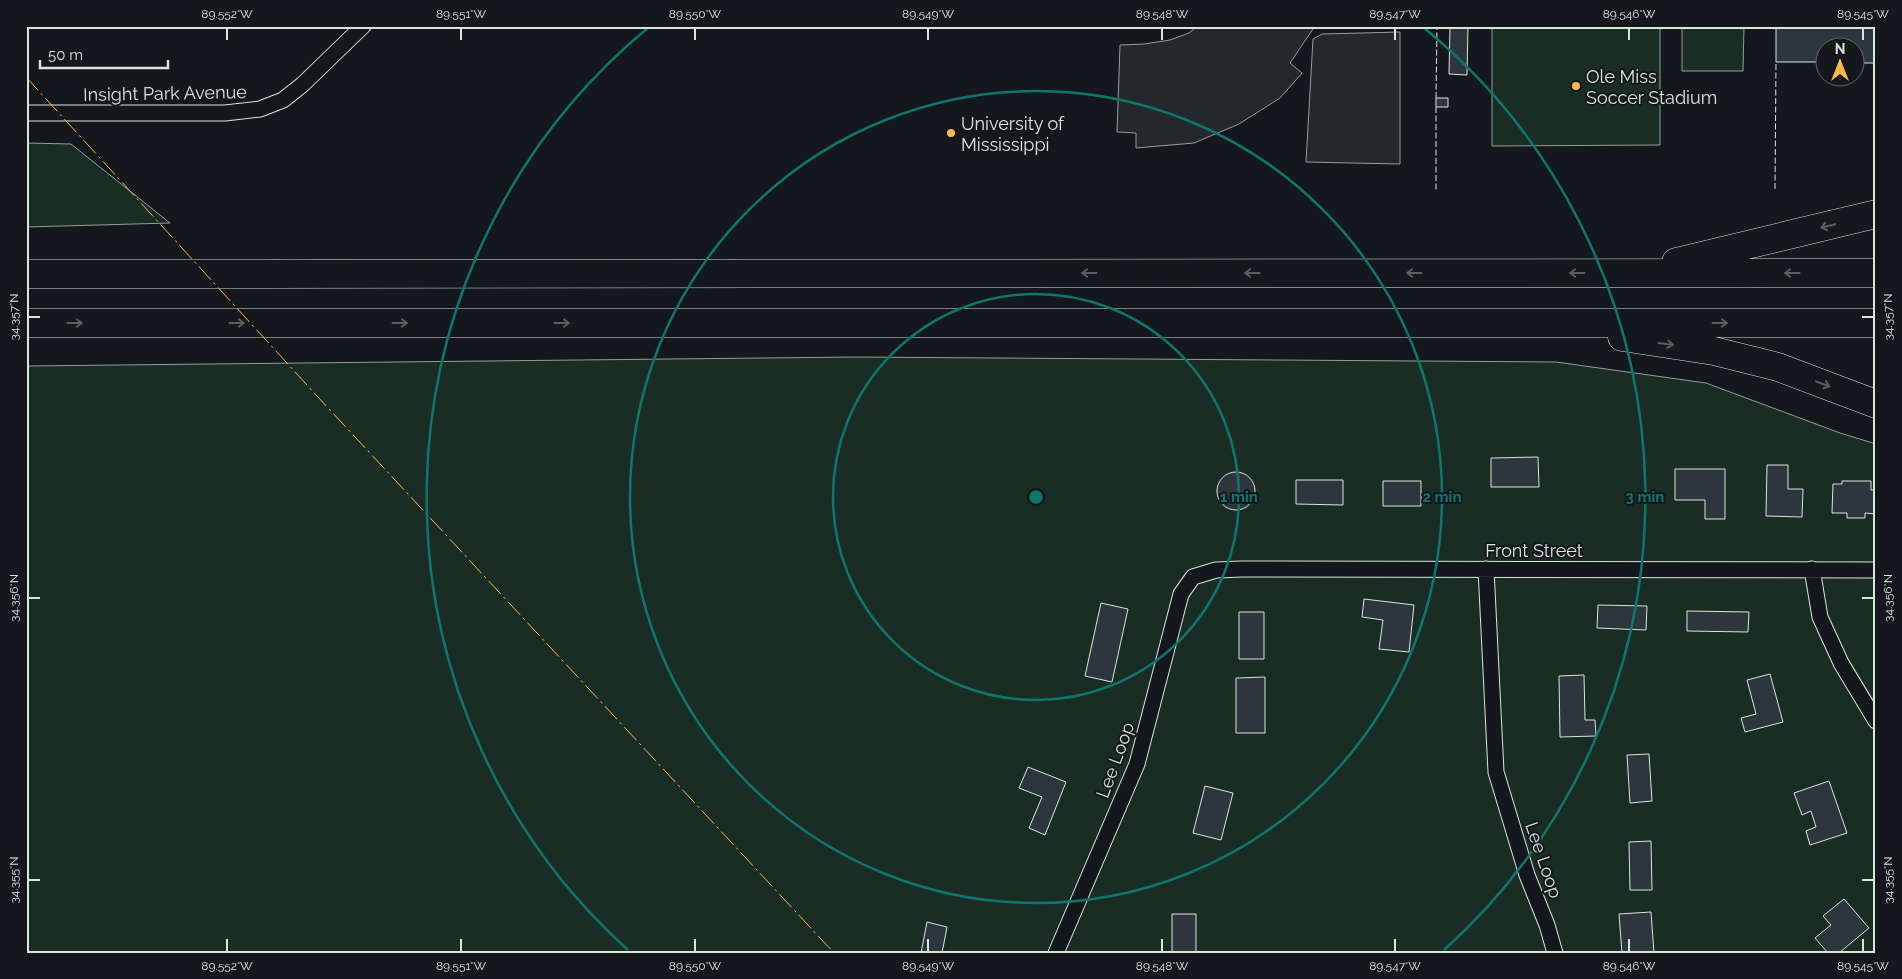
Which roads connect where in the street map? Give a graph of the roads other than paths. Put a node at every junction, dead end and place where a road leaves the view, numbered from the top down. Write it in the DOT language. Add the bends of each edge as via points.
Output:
graph roads {
  1 [pos="363,26"];
  2 [pos="26,113"];
  3 [pos="1876,214"];
  4 [pos="1625,273"];
  5 [pos="1876,273"];
  6 [pos="26,274"];
  7 [pos="26,323"];
  8 [pos="1876,323"];
  9 [pos="1514,324"];
  10 [pos="1876,404"];
  11 [pos="1486,569"];
  12 [pos="1812,569"];
  13 [pos="1876,570"];
  14 [pos="1193,576"];
  15 [pos="1876,721"];
  16 [pos="1056,953"];
  17 [pos="1555,953"];
  1 -- 2 [label="street, Insight Park Avenue" via="302,85 283,100 260,110 225,113"];
  3 -- 4 [label="highway, one-way"];
  5 -- 4 [label="highway, one-way"];
  4 -- 6 [label="highway, one-way"];
  7 -- 9 [label="highway, one-way"];
  9 -- 8 [label="highway, one-way"];
  9 -- 10 [label="highway, one-way" via="1714,351 1778,367"];
  11 -- 12 [label="street, Front Street"];
  11 -- 14 [label="street, Front Street" via="1242,569 1216,570"];
  11 -- 17 [label="street, Lee Loop" via="1496,772"];
  12 -- 13 [label="street, Front Street"];
  12 -- 15 [label="street" via="1820,617 1841,663"];
  14 -- 16 [label="street, Lee Loop" via="1181,594 1137,764"];
}
